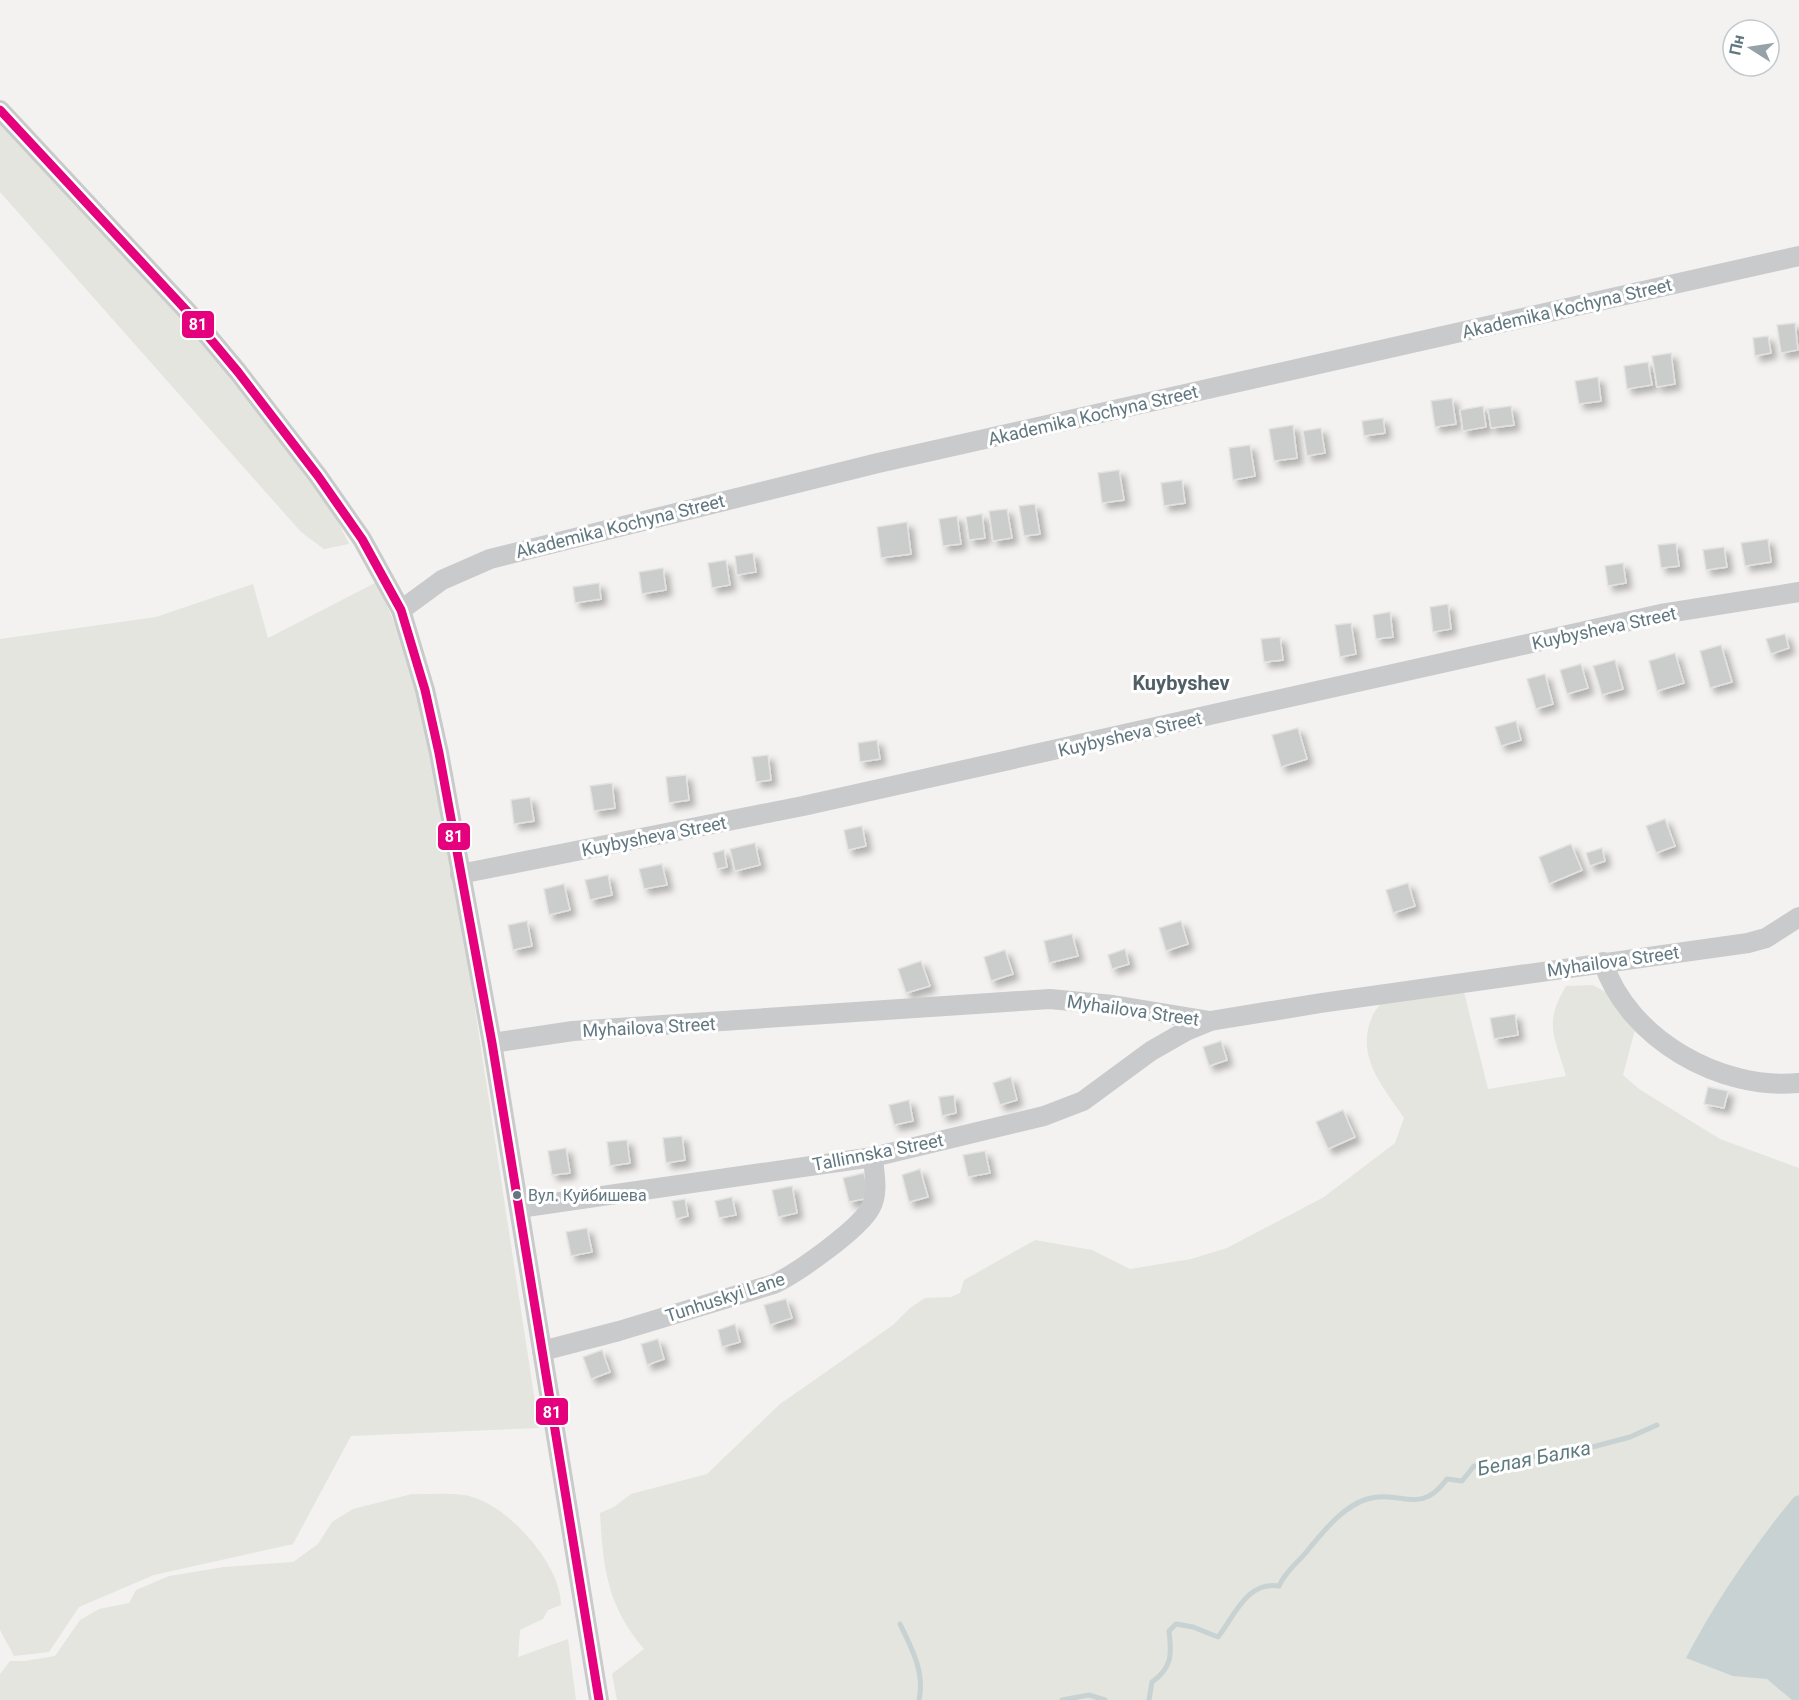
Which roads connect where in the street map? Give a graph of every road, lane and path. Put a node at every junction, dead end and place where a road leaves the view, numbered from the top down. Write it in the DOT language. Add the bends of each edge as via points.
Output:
graph roads {
  1 [pos="0,110"];
  2 [pos="1799,256"];
  3 [pos="1799,592"];
  4 [pos="401,610"];
  5 [pos="460,874"];
  6 [pos="1799,917"];
  7 [pos="1799,937"];
  8 [pos="1766,938"];
  9 [pos="1603,963"];
  10 [pos="1210,1021"];
  11 [pos="492,1043"];
  12 [pos="1799,1083"];
  13 [pos="873,1157"];
  14 [pos="519,1208"];
  15 [pos="542,1351"];
  16 [pos="599,1700"];
  1 -- 4 [label="street" via="187,311 238,372 362,539"];
  2 -- 4 [label="street, Akademika Kochyna Street" via="890,460 490,559 442,580"];
  3 -- 5 [label="street, Kuybysheva Street" via="1661,614 814,804"];
  4 -- 5 [label="street" via="429,711"];
  5 -- 11 [label="street"];
  6 -- 8 [label="street, Myhailova Street"];
  7 -- 8 [label="street"];
  8 -- 9 [label="street, Myhailova Street"];
  9 -- 10 [label="street, Myhailova Street"];
  9 -- 12 [label="street" via="1613,986 1644,1027 1676,1051 1737,1079 1758,1084"];
  10 -- 11 [label="street, Myhailova Street" via="1050,999 573,1031"];
  10 -- 13 [label="street, Tallinnska Street" via="1151,1051 1083,1101 1065,1109"];
  11 -- 14 [label="street"];
  13 -- 14 [label="street, Tallinnska Street"];
  13 -- 15 [label="street, Tunhuskyi Lane" via="876,1191 871,1208 856,1225 792,1276 630,1328"];
  14 -- 15 [label="street"];
  15 -- 16 [label="street"];
}
